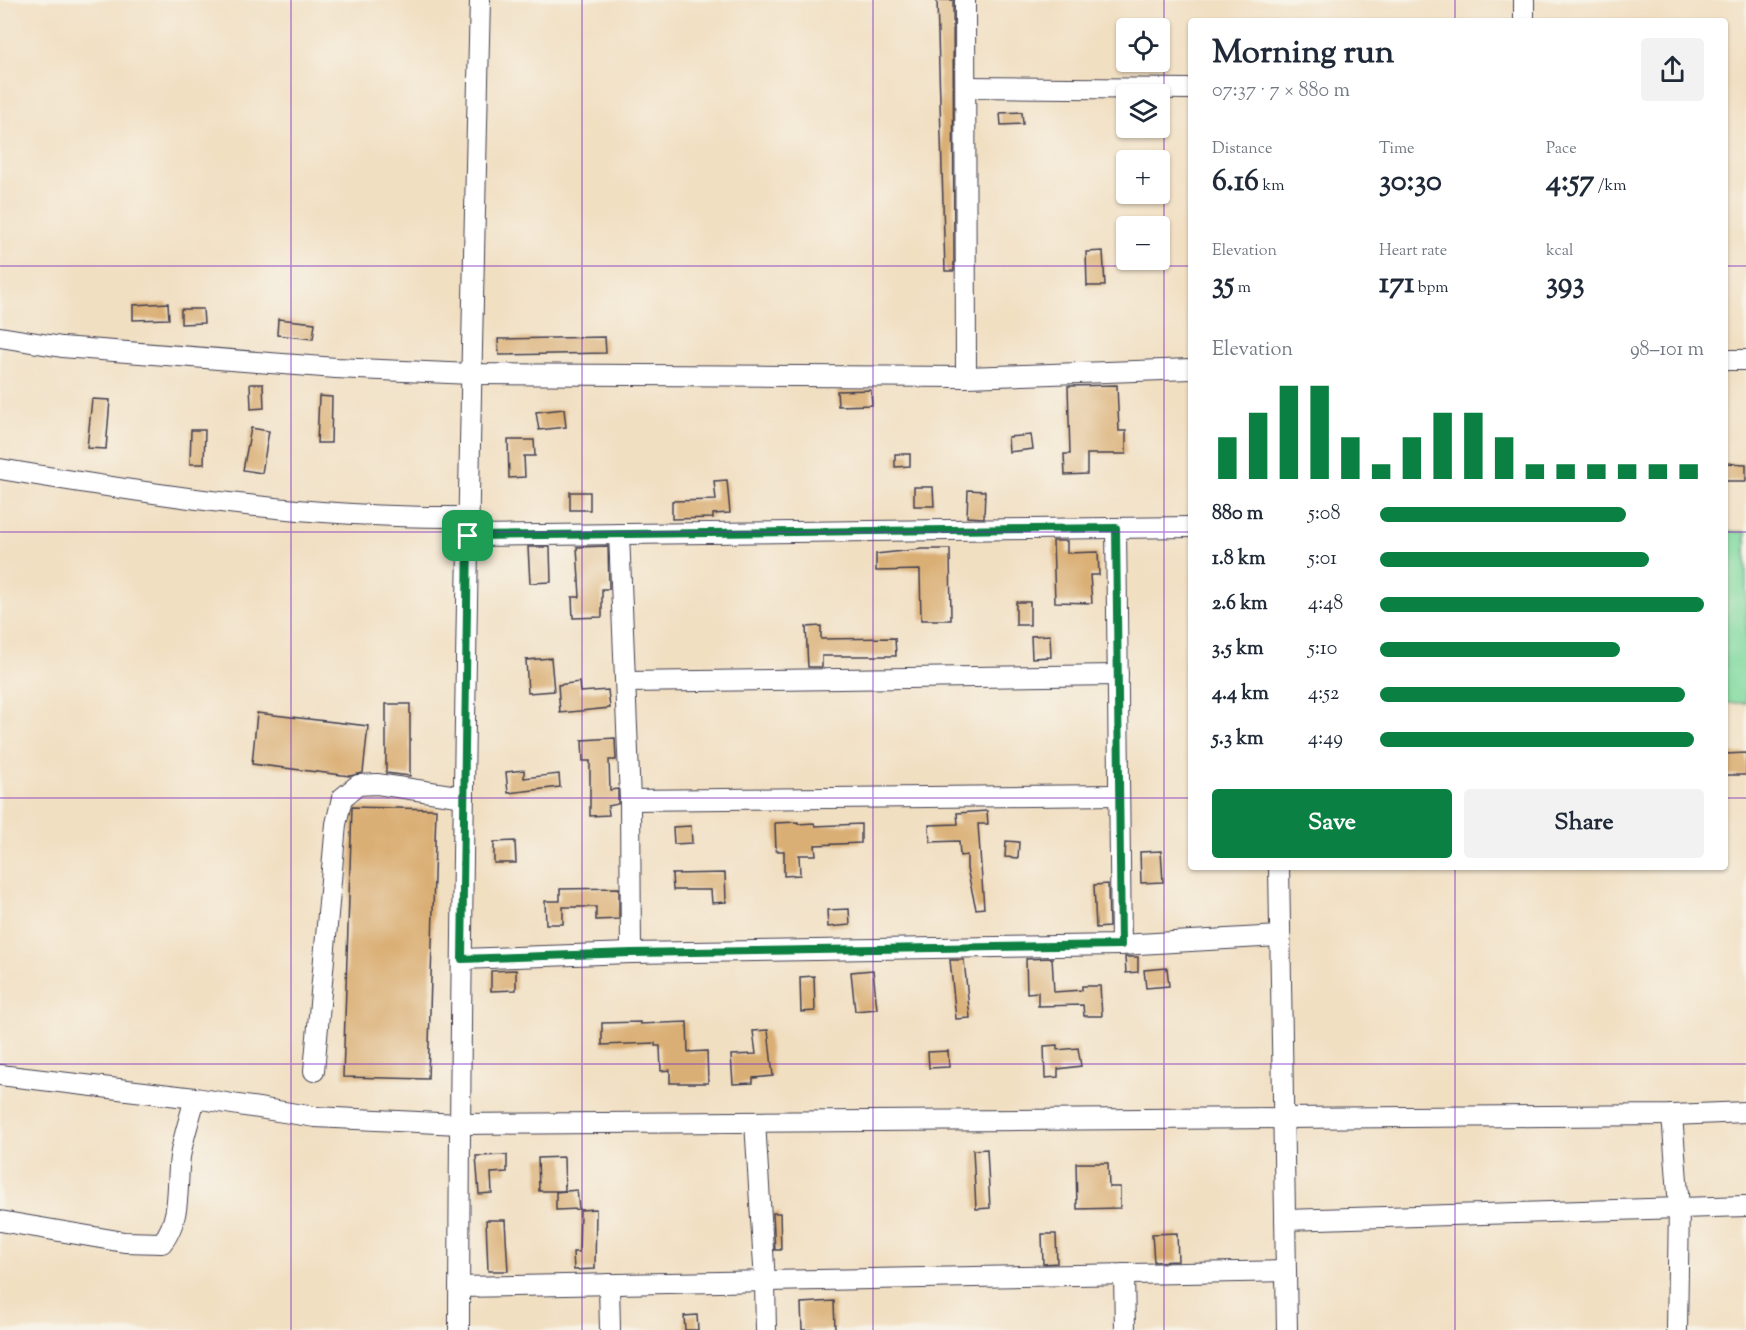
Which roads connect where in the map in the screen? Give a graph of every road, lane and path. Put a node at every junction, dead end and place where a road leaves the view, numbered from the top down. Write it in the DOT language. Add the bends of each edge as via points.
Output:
graph roads {
  1 [pos="480,0"];
  2 [pos="965,0"];
  3 [pos="1524,0"];
  4 [pos="1524,18"];
  5 [pos="966,87"];
  6 [pos="1188,89"];
  7 [pos="0,337"];
  8 [pos="1728,360"];
  9 [pos="1746,360"];
  10 [pos="1188,369"];
  11 [pos="471,374"];
  12 [pos="966,377"];
  13 [pos="0,469"];
  14 [pos="468,526"];
  15 [pos="1188,527"];
  16 [pos="1116,528"];
  17 [pos="619,534"];
  18 [pos="1118,675"];
  19 [pos="626,682"];
  20 [pos="1119,795"];
  21 [pos="464,797"];
  22 [pos="630,800"];
  23 [pos="1279,870"];
  24 [pos="1280,936"];
  25 [pos="1121,945"];
  26 [pos="631,953"];
  27 [pos="462,959"];
  28 [pos="314,1071"];
  29 [pos="0,1075"];
  30 [pos="195,1098"];
  31 [pos="1746,1112"];
  32 [pos="1672,1115"];
  33 [pos="1283,1118"];
  34 [pos="755,1122"];
  35 [pos="459,1124"];
  36 [pos="1746,1206"];
  37 [pos="1679,1207"];
  38 [pos="1285,1220"];
  39 [pos="0,1221"];
  40 [pos="1287,1271"];
  41 [pos="1124,1274"];
  42 [pos="765,1282"];
  43 [pos="609,1284"];
  44 [pos="459,1287"];
  45 [pos="459,1330"];
  46 [pos="610,1330"];
  47 [pos="766,1330"];
  48 [pos="1125,1330"];
  49 [pos="1287,1330"];
  50 [pos="1677,1330"];
  1 -- 11 [label="street"];
  2 -- 5 [label="street"];
  3 -- 4 [label="street"];
  5 -- 6 [label="street"];
  5 -- 12 [label="street"];
  7 -- 11 [label="street" via="62,347"];
  8 -- 9 [label="street"];
  10 -- 12 [label="street"];
  11 -- 12 [label="street"];
  11 -- 14 [label="street"];
  13 -- 14 [label="street" via="234,505"];
  14 -- 17 [label="street"];
  14 -- 21 [label="street"];
  15 -- 16 [label="street"];
  16 -- 17 [label="street"];
  16 -- 18 [label="street"];
  17 -- 19 [label="street"];
  18 -- 19 [label="street"];
  18 -- 20 [label="street"];
  19 -- 22 [label="street"];
  20 -- 22 [label="street"];
  20 -- 25 [label="street"];
  21 -- 27 [label="street"];
  21 -- 28 [label="street" via="377,784 358,785 342,798 335,836"];
  22 -- 26 [label="street"];
  23 -- 24 [label="street"];
  24 -- 25 [label="street"];
  24 -- 33 [label="street"];
  25 -- 26 [label="street"];
  26 -- 27 [label="street"];
  27 -- 35 [label="street"];
  29 -- 30 [label="street"];
  30 -- 35 [label="street" via="315,1117"];
  30 -- 39 [label="street" via="180,1157 177,1209 170,1233 162,1243 124,1242"];
  31 -- 32 [label="street"];
  32 -- 33 [label="street"];
  32 -- 37 [label="street"];
  33 -- 34 [label="street"];
  33 -- 38 [label="street"];
  34 -- 35 [label="street"];
  34 -- 42 [label="street"];
  35 -- 44 [label="street"];
  36 -- 37 [label="street"];
  37 -- 38 [label="street"];
  37 -- 50 [label="street"];
  38 -- 40 [label="street"];
  40 -- 41 [label="street"];
  40 -- 49 [label="street"];
  41 -- 42 [label="street"];
  41 -- 48 [label="street"];
  42 -- 43 [label="street"];
  42 -- 47 [label="street"];
  43 -- 44 [label="street"];
  43 -- 46 [label="street"];
  44 -- 45 [label="street"];
}
